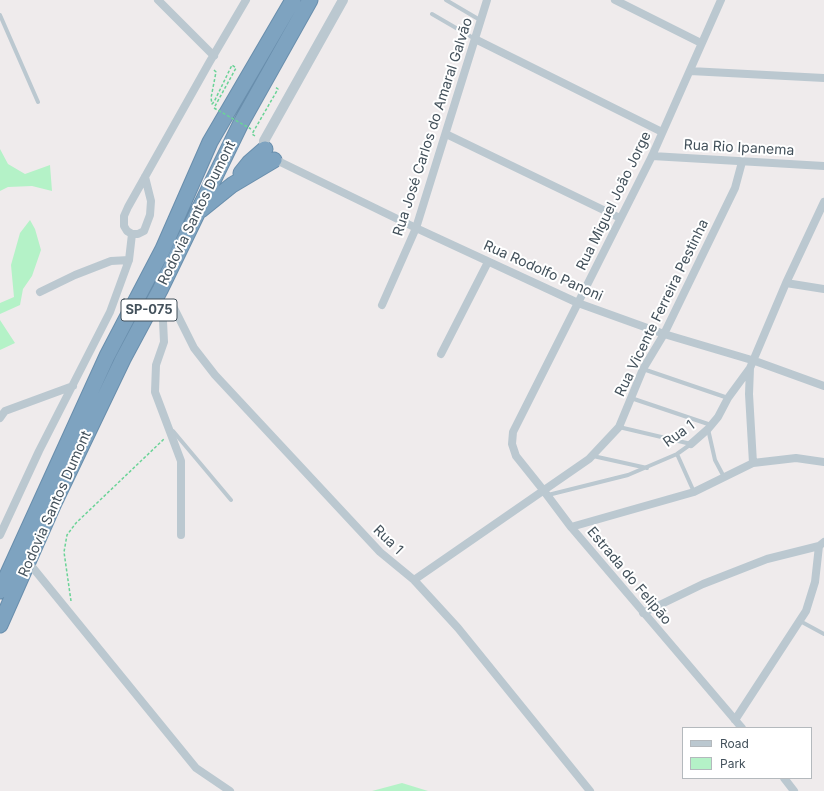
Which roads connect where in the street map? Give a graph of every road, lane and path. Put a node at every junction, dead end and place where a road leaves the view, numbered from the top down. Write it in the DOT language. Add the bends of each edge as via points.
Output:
graph roads {
  1 [pos="158,0"];
  2 [pos="246,0"];
  3 [pos="293,0"];
  4 [pos="310,0"];
  5 [pos="343,0"];
  6 [pos="446,0"];
  7 [pos="487,0"];
  8 [pos="615,0"];
  9 [pos="721,0"];
  10 [pos="432,14"];
  11 [pos="0,15"];
  12 [pos="481,21"];
  13 [pos="475,39"];
  14 [pos="701,43"];
  15 [pos="212,59"];
  16 [pos="690,71"];
  17 [pos="824,78"];
  18 [pos="271,93"];
  19 [pos="38,102"];
  20 [pos="254,123"];
  21 [pos="662,132"];
  22 [pos="446,134"];
  23 [pos="268,150"];
  24 [pos="652,156"];
  25 [pos="742,162"];
  26 [pos="824,166"];
  27 [pos="145,177"];
  28 [pos="824,202"];
  29 [pos="196,214"];
  30 [pos="620,218"];
  31 [pos="416,228"];
  32 [pos="132,234"];
  33 [pos="129,260"];
  34 [pos="488,262"];
  35 [pos="786,282"];
  36 [pos="824,289"];
  37 [pos="40,292"];
  38 [pos="578,303"];
  39 [pos="382,305"];
  40 [pos="664,334"];
  41 [pos="441,354"];
  42 [pos="752,364"];
  43 [pos="643,369"];
  44 [pos="73,386"];
  45 [pos="824,386"];
  46 [pos="631,398"];
  47 [pos="728,398"];
  48 [pos="0,418"];
  49 [pos="167,425"];
  50 [pos="619,427"];
  51 [pos="709,427"];
  52 [pos="513,432"];
  53 [pos="170,433"];
  54 [pos="691,444"];
  55 [pos="677,454"];
  56 [pos="593,456"];
  57 [pos="824,462"];
  58 [pos="753,463"];
  59 [pos="647,468"];
  60 [pos="724,477"];
  61 [pos="694,492"];
  62 [pos="546,493"];
  63 [pos="231,500"];
  64 [pos="570,527"];
  65 [pos="0,535"];
  66 [pos="181,535"];
  67 [pos="822,544"];
  68 [pos="29,563"];
  69 [pos="414,580"];
  70 [pos="0,591"];
  71 [pos="643,613"];
  72 [pos="74,619"];
  73 [pos="800,621"];
  74 [pos="0,625"];
  75 [pos="824,634"];
  76 [pos="735,720"];
  77 [pos="741,727"];
  78 [pos="785,779"];
  79 [pos="230,791"];
  80 [pos="590,791"];
  81 [pos="794,791"];
  1 -- 15 [label="street"];
  2 -- 15 [label="street"];
  3 -- 70 [label="highway, Rodovia Santos Dumont / SP-075" via="210,142 162,249 107,356"];
  4 -- 29 [label="highway, Rodovia Santos Dumont / SP-075" via="241,123"];
  5 -- 23 [label="street"];
  6 -- 12 [label="lane"];
  7 -- 12 [label="street, Rua José Carlos do Amaral Galvão"];
  8 -- 14 [label="street"];
  9 -- 14 [label="street, Rua Miguel João Jorge"];
  10 -- 13 [label="lane"];
  11 -- 19 [label="lane"];
  12 -- 13 [label="street, Rua José Carlos do Amaral Galvão"];
  13 -- 21 [label="street"];
  13 -- 22 [label="street, Rua José Carlos do Amaral Galvão"];
  14 -- 16 [label="street, Rua Miguel João Jorge"];
  15 -- 20 [label="path, bridge" via="216,72 212,104 232,65 236,68 214,108 251,129"];
  15 -- 27 [label="street"];
  16 -- 17 [label="street"];
  16 -- 21 [label="street, Rua Miguel João Jorge"];
  18 -- 23 [label="path" via="275,87 278,89 252,134"];
  21 -- 24 [label="street, Rua Miguel João Jorge"];
  22 -- 30 [label="street"];
  22 -- 31 [label="street, Rua José Carlos do Amaral Galvão"];
  23 -- 29 [label="highway" via="249,163 232,185"];
  23 -- 31 [label="street, Rua Rodolfo Panoni"];
  24 -- 25 [label="street, Rua Rio Ipanema"];
  24 -- 30 [label="street, Rua Miguel João Jorge"];
  25 -- 26 [label="street, Rua Rio Ipanema"];
  25 -- 40 [label="street, Rua Vicente Ferreira Pestinha" via="735,188"];
  27 -- 32 [label="street" via="124,216 127,231"];
  27 -- 32 [label="street" via="151,201 150,215 144,231"];
  28 -- 35 [label="street"];
  29 -- 68 [label="highway, Rodovia Santos Dumont / SP-075" via="87,431"];
  30 -- 38 [label="street, Rua Miguel João Jorge"];
  31 -- 34 [label="street, Rua Rodolfo Panoni"];
  31 -- 39 [label="street, Rua José Carlos do Amaral Galvão"];
  32 -- 33 [label="street"];
  33 -- 37 [label="street" via="111,262 75,275"];
  33 -- 44 [label="street" via="110,312"];
  34 -- 38 [label="street, Rua Rodolfo Panoni"];
  34 -- 41 [label="street"];
  35 -- 36 [label="street"];
  35 -- 42 [label="street"];
  38 -- 40 [label="street, Rua Rodolfo Panoni"];
  38 -- 52 [label="street, Rua Miguel João Jorge"];
  40 -- 42 [label="street, Rua Rodolfo Panoni"];
  40 -- 43 [label="street, Rua Vicente Ferreira Pestinha"];
  42 -- 45 [label="street, Rua Rodolfo Panoni"];
  42 -- 47 [label="street, Rua 1"];
  42 -- 58 [label="street" via="749,394"];
  43 -- 46 [label="street, Rua Vicente Ferreira Pestinha"];
  43 -- 47 [label="lane"];
  44 -- 48 [label="street" via="5,411"];
  44 -- 65 [label="street"];
  46 -- 50 [label="street, Rua Vicente Ferreira Pestinha"];
  46 -- 51 [label="lane"];
  47 -- 51 [label="street, Rua 1"];
  49 -- 53 [label="street"];
  49 -- 63 [label="lane"];
  49 -- 69 [label="street, Rua 1" via="155,392 156,365 164,342 165,312 173,306 194,348 216,375 380,552"];
  50 -- 54 [label="lane"];
  50 -- 56 [label="street, Rua Vicente Ferreira Pestinha"];
  51 -- 54 [label="street, Rua 1"];
  51 -- 60 [label="lane" via="715,460"];
  52 -- 62 [label="street, Estrada do Felipão" via="512,444 516,456"];
  53 -- 66 [label="street" via="181,461"];
  53 -- 72 [label="path" via="76,523 67,535 64,552"];
  54 -- 55 [label="lane, Rua 1"];
  55 -- 59 [label="lane, Rua 1"];
  55 -- 61 [label="lane"];
  56 -- 59 [label="lane"];
  56 -- 62 [label="street, Rua Vicente Ferreira Pestinha"];
  57 -- 58 [label="street" via="796,458"];
  58 -- 60 [label="street"];
  59 -- 62 [label="lane, Rua 1" via="628,475"];
  60 -- 61 [label="street"];
  61 -- 64 [label="street"];
  62 -- 64 [label="street, Estrada do Felipão"];
  62 -- 69 [label="street, Rua Vicente Ferreira Pestinha"];
  64 -- 71 [label="street, Estrada do Felipão"];
  67 -- 71 [label="street" via="767,559 703,584"];
  67 -- 73 [label="street" via="815,582 806,611"];
  68 -- 72 [label="street"];
  68 -- 74 [label="highway, Rodovia Santos Dumont / SP-075"];
  69 -- 80 [label="street, Rua 1" via="458,628"];
  71 -- 76 [label="street, Estrada do Felipão"];
  72 -- 79 [label="street" via="196,768"];
  73 -- 75 [label="lane"];
  73 -- 76 [label="street"];
  76 -- 77 [label="street, Estrada do Felipão"];
  78 -- 81 [label="street"];
}
